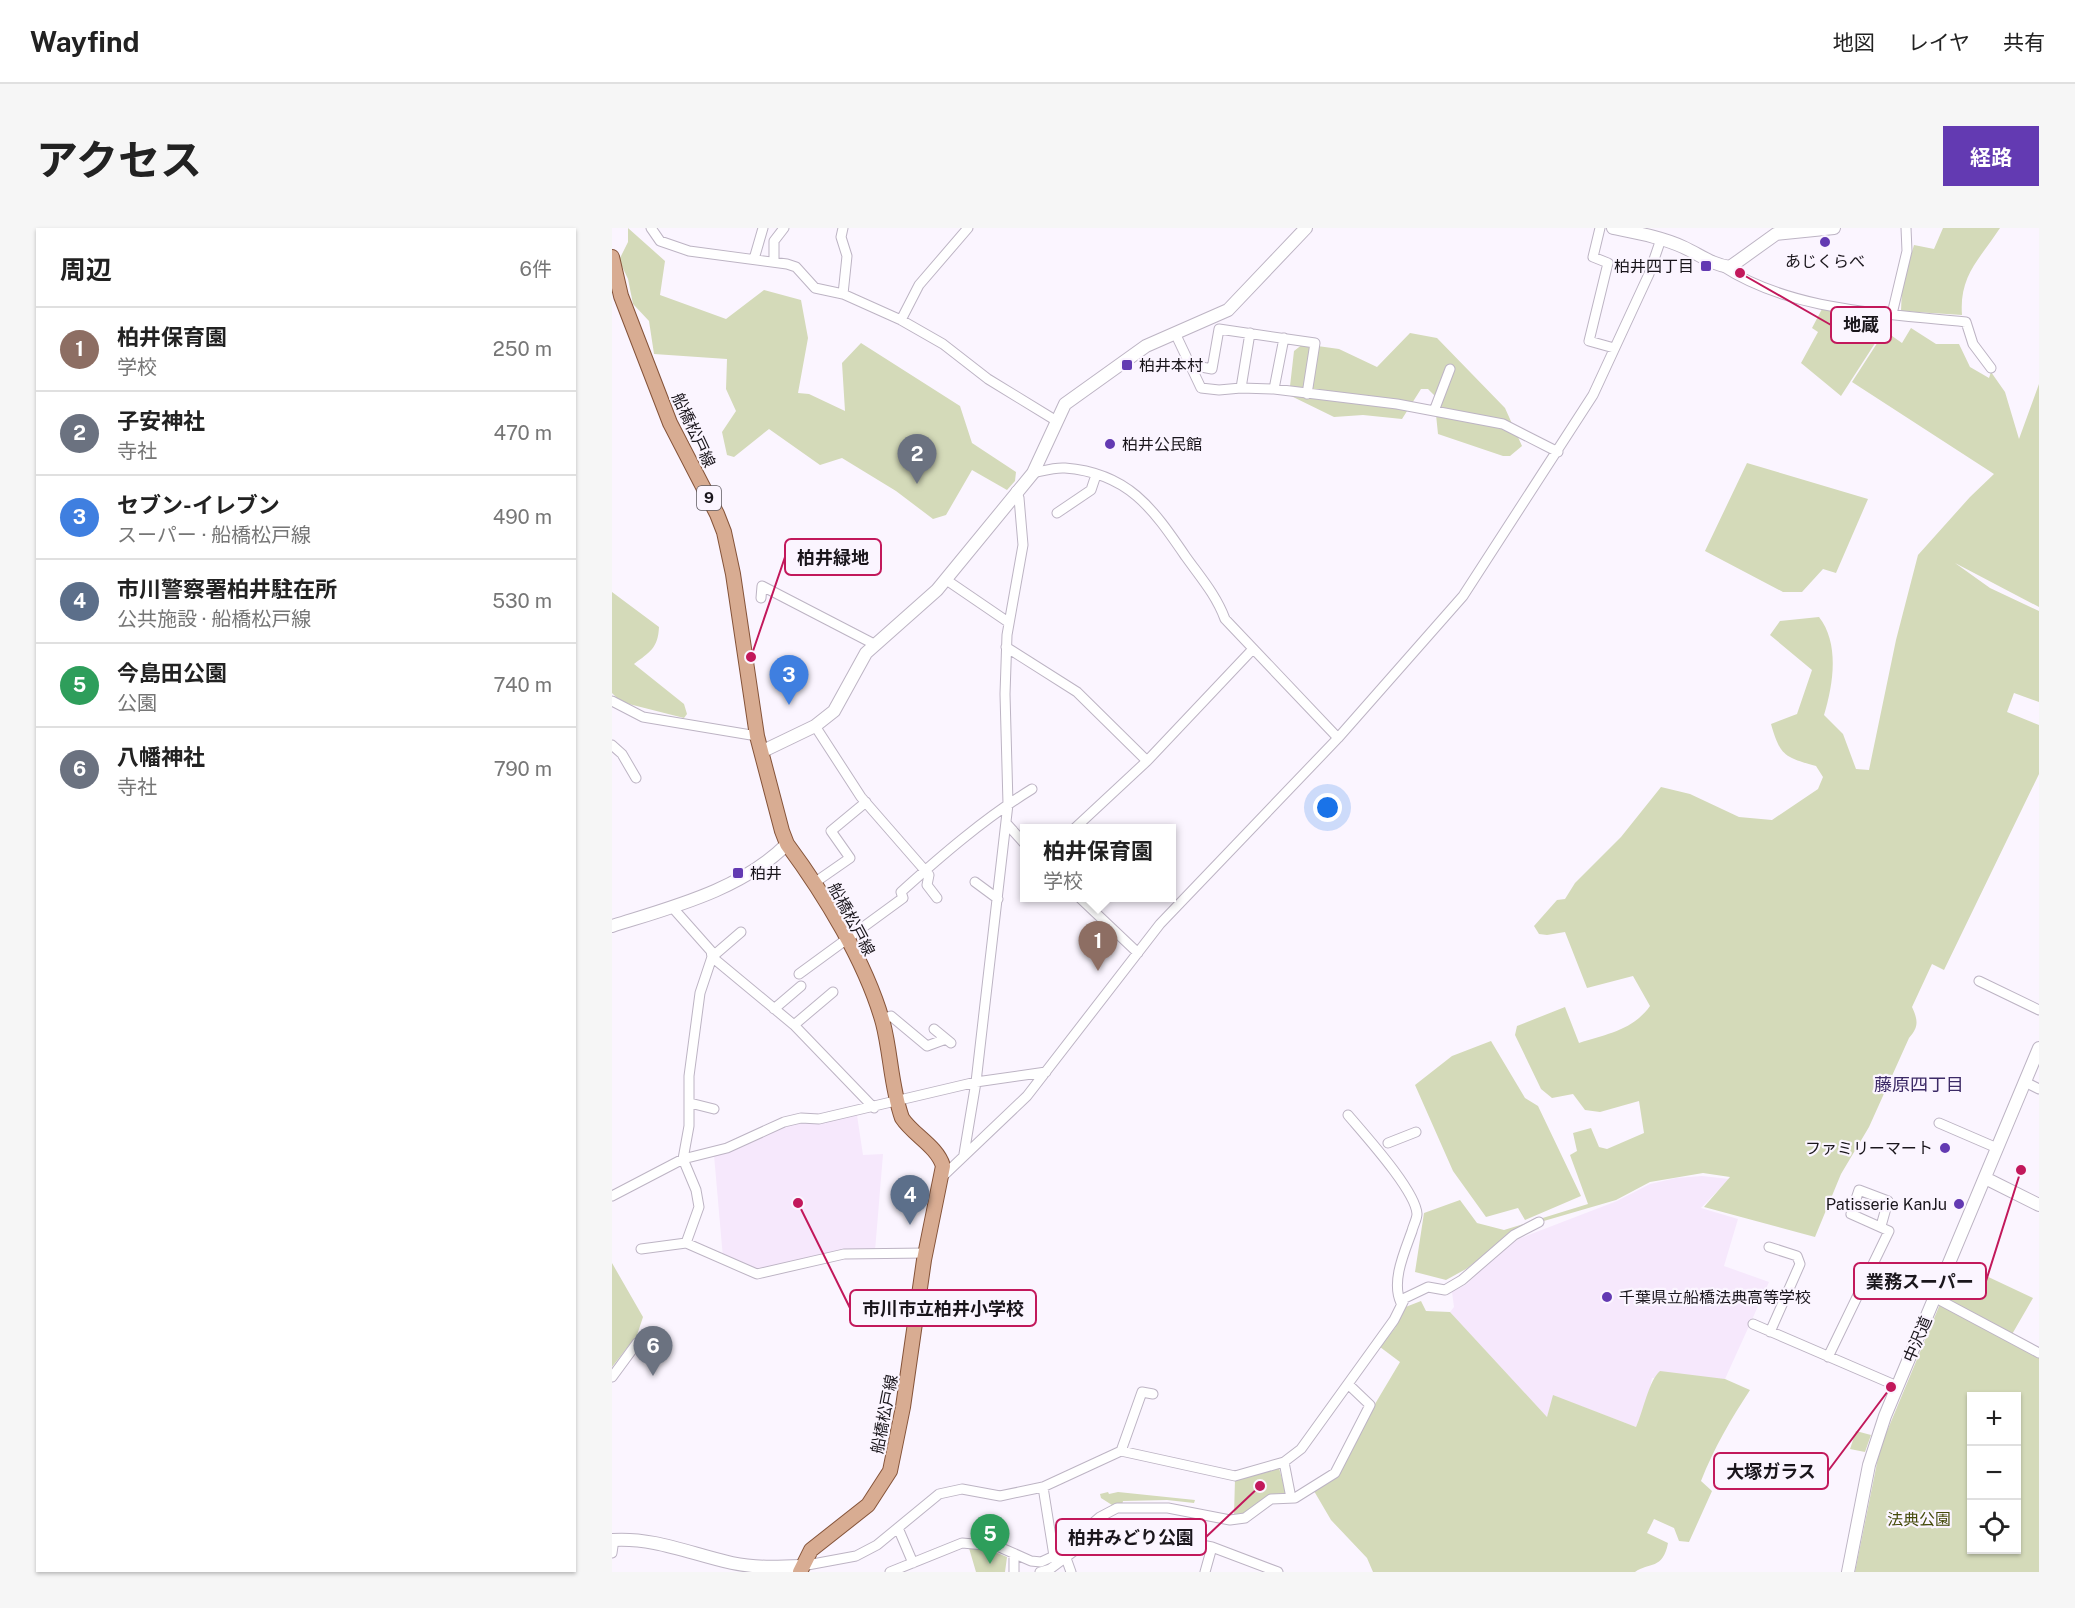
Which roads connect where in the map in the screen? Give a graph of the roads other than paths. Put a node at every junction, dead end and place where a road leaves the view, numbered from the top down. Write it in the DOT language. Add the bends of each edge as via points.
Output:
graph roads {
  1 [pos="651,228"];
  2 [pos="763,228"];
  3 [pos="784,228"];
  4 [pos="843,228"];
  5 [pos="968,228"];
  6 [pos="1306,228"];
  7 [pos="1600,228"];
  8 [pos="1613,228"];
  9 [pos="1834,228"];
  10 [pos="1906,228"];
  11 [pos="1661,239"];
  12 [pos="612,257"];
  13 [pos="754,259"];
  14 [pos="774,262"];
  15 [pos="1722,266"];
  16 [pos="843,294"];
  17 [pos="1892,314"];
  18 [pos="901,320"];
  19 [pos="1175,333"];
  20 [pos="1250,333"];
  21 [pos="1284,338"];
  22 [pos="1614,348"];
  23 [pos="1191,365"];
  24 [pos="1991,368"];
  25 [pos="1450,369"];
  26 [pos="1241,388"];
  27 [pos="1274,389"];
  28 [pos="1307,394"];
  29 [pos="1434,411"];
  30 [pos="1055,420"];
  31 [pos="1558,452"];
  32 [pos="1033,473"];
  33 [pos="1096,476"];
  34 [pos="1016,491"];
  35 [pos="1057,513"];
  36 [pos="945,579"];
  37 [pos="761,598"];
  38 [pos="1008,622"];
  39 [pos="874,644"];
  40 [pos="1006,647"];
  41 [pos="1252,650"];
  42 [pos="612,701"];
  43 [pos="815,726"];
  44 [pos="757,736"];
  45 [pos="1338,738"];
  46 [pos="612,746"];
  47 [pos="761,752"];
  48 [pos="1147,761"];
  49 [pos="636,778"];
  50 [pos="1032,789"];
  51 [pos="866,802"];
  52 [pos="1008,804"];
  53 [pos="1006,823"];
  54 [pos="1079,824"];
  55 [pos="1020,839"];
  56 [pos="787,844"];
  57 [pos="925,870"];
  58 [pos="975,882"];
  59 [pos="814,883"];
  60 [pos="937,898"];
  61 [pos="998,899"];
  62 [pos="1085,902"];
  63 [pos="672,907"];
  64 [pos="612,926"];
  65 [pos="741,932"];
  66 [pos="846,938"];
  67 [pos="1138,953"];
  68 [pos="712,957"];
  69 [pos="799,974"];
  70 [pos="1979,981"];
  71 [pos="801,986"];
  72 [pos="833,992"];
  73 [pos="774,1009"];
  74 [pos="2039,1010"];
  75 [pos="882,1019"];
  76 [pos="794,1025"];
  77 [pos="934,1029"];
  78 [pos="2039,1048"];
  79 [pos="1046,1072"];
  80 [pos="976,1082"];
  81 [pos="2025,1082"];
  82 [pos="2039,1089"];
  83 [pos="690,1103"];
  84 [pos="897,1103"];
  85 [pos="874,1108"];
  86 [pos="714,1109"];
  87 [pos="1348,1115"];
  88 [pos="1939,1123"];
  89 [pos="1416,1132"];
  90 [pos="1388,1143"];
  91 [pos="1997,1148"];
  92 [pos="964,1154"];
  93 [pos="683,1159"];
  94 [pos="942,1177"];
  95 [pos="1985,1178"];
  96 [pos="612,1197"];
  97 [pos="2039,1204"];
  98 [pos="1539,1222"];
  99 [pos="1881,1226"];
  100 [pos="686,1243"];
  101 [pos="1769,1247"];
  102 [pos="641,1249"];
  103 [pos="926,1253"];
  104 [pos="1934,1297"];
  105 [pos="1401,1303"];
  106 [pos="1753,1324"];
  107 [pos="1770,1332"];
  108 [pos="637,1342"];
  109 [pos="2039,1353"];
  110 [pos="1828,1357"];
  111 [pos="612,1377"];
  112 [pos="1348,1384"];
  113 [pos="1897,1386"];
  114 [pos="1153,1394"];
  115 [pos="1120,1451"];
  116 [pos="1284,1462"];
  117 [pos="1043,1487"];
  118 [pos="1291,1498"];
  119 [pos="898,1528"];
  120 [pos="613,1540"];
  121 [pos="1212,1547"];
  122 [pos="612,1553"];
  123 [pos="1014,1554"];
  124 [pos="1054,1556"];
  125 [pos="1066,1558"];
  126 [pos="913,1563"];
  127 [pos="733,1568"];
  128 [pos="801,1569"];
  129 [pos="890,1572"];
  130 [pos="1014,1572"];
  131 [pos="1040,1572"];
  132 [pos="1071,1572"];
  133 [pos="1205,1572"];
  134 [pos="1278,1572"];
  135 [pos="1848,1572"];
  1 -- 13 [label="street" via="660,241 689,251"];
  2 -- 13 [label="street"];
  3 -- 14 [label="street" via="774,241"];
  4 -- 16 [label="street" via="841,237 847,256"];
  5 -- 18 [label="street" via="919,285"];
  6 -- 19 [label="street" via="1228,310"];
  7 -- 22 [label="street" via="1593,257 1608,263 1589,341"];
  8 -- 11 [label="street"];
  9 -- 15 [label="street" via="1776,234 1737,265"];
  10 -- 17 [label="street" via="1907,251"];
  11 -- 15 [label="street"];
  11 -- 22 [label="street"];
  12 -- 44 [label="main road, 船橋松戸線 / 9" via="621,296 670,423 724,532 734,574"];
  13 -- 14 [label="street"];
  14 -- 16 [label="street" via="796,267 823,292"];
  15 -- 17 [label="street" via="1761,286 1826,307"];
  16 -- 18 [label="street"];
  17 -- 24 [label="street" via="1965,322 1973,344"];
  18 -- 30 [label="street"];
  19 -- 23 [label="street"];
  19 -- 30 [label="street" via="1146,346 1071,399"];
  20 -- 21 [label="street"];
  20 -- 23 [label="street" via="1220,329 1212,369"];
  20 -- 26 [label="street"];
  21 -- 27 [label="street"];
  21 -- 28 [label="street" via="1315,343"];
  22 -- 31 [label="street" via="1593,395"];
  23 -- 26 [label="street" via="1201,388"];
  25 -- 29 [label="street"];
  26 -- 27 [label="street"];
  27 -- 28 [label="street"];
  28 -- 29 [label="street" via="1363,398"];
  29 -- 31 [label="street" via="1503,424"];
  30 -- 32 [label="street"];
  31 -- 45 [label="street" via="1463,596"];
  32 -- 33 [label="street" via="1064,468"];
  32 -- 34 [label="street"];
  33 -- 35 [label="street" via="1091,490"];
  33 -- 41 [label="street" via="1121,484 1140,496 1216,597 1225,619"];
  34 -- 36 [label="street"];
  34 -- 38 [label="street" via="1023,545"];
  36 -- 38 [label="street"];
  36 -- 39 [label="street" via="924,603"];
  37 -- 39 [label="street" via="762,586"];
  38 -- 40 [label="street"];
  39 -- 43 [label="street" via="842,700"];
  40 -- 48 [label="street" via="1077,692"];
  40 -- 52 [label="street"];
  41 -- 45 [label="street"];
  41 -- 48 [label="street"];
  42 -- 44 [label="street" via="643,717"];
  43 -- 47 [label="street"];
  43 -- 51 [label="street"];
  44 -- 47 [label="main road, 船橋松戸線 / 9"];
  45 -- 67 [label="street" via="1160,924"];
  46 -- 49 [label="street" via="622,754"];
  47 -- 56 [label="main road, 船橋松戸線 / 9"];
  48 -- 54 [label="street"];
  50 -- 52 [label="street"];
  51 -- 57 [label="street"];
  51 -- 59 [label="street" via="831,831 850,858"];
  52 -- 53 [label="street"];
  52 -- 57 [label="street"];
  53 -- 55 [label="street"];
  53 -- 61 [label="street"];
  56 -- 59 [label="main road, 船橋松戸線 / 9"];
  56 -- 63 [label="street" via="746,875"];
  57 -- 60 [label="street" via="929,875 927,885"];
  57 -- 66 [label="street" via="901,892 903,898"];
  58 -- 61 [label="street"];
  59 -- 66 [label="main road, 船橋松戸線 / 9"];
  61 -- 80 [label="street"];
  62 -- 67 [label="street"];
  63 -- 64 [label="street"];
  63 -- 68 [label="street"];
  65 -- 68 [label="street"];
  66 -- 69 [label="street"];
  66 -- 75 [label="main road, 船橋松戸線 / 9"];
  67 -- 79 [label="street"];
  68 -- 73 [label="street"];
  68 -- 83 [label="street" via="700,993 689,1076"];
  70 -- 74 [label="street"];
  71 -- 73 [label="street"];
  72 -- 76 [label="street"];
  73 -- 76 [label="street"];
  75 -- 77 [label="street" via="891,1016 927,1046 948,1041"];
  75 -- 84 [label="main road, 船橋松戸線 / 9"];
  76 -- 85 [label="street"];
  78 -- 81 [label="street, 中沢道"];
  79 -- 80 [label="street"];
  79 -- 92 [label="street" via="1010,1113"];
  80 -- 84 [label="street"];
  80 -- 92 [label="street"];
  81 -- 82 [label="street"];
  81 -- 91 [label="street, 中沢道"];
  83 -- 86 [label="street"];
  83 -- 93 [label="street"];
  84 -- 85 [label="street"];
  84 -- 94 [label="main road, 船橋松戸線 / 9" via="908,1127 938,1156 943,1166"];
  85 -- 93 [label="street" via="784,1122 727,1148"];
  87 -- 105 [label="street" via="1389,1164 1414,1204 1417,1215 1396,1293"];
  88 -- 91 [label="street"];
  89 -- 90 [label="street"];
  91 -- 95 [label="street, 中沢道"];
  92 -- 94 [label="street"];
  93 -- 96 [label="street"];
  93 -- 100 [label="street" via="699,1207"];
  94 -- 103 [label="main road, 船橋松戸線"];
  95 -- 97 [label="street"];
  95 -- 104 [label="street, 中沢道"];
  98 -- 105 [label="street" via="1514,1235 1462,1280 1441,1291 1428,1287"];
  99 -- 99 [label="street" via="1851,1214 1859,1190 1888,1201"];
  99 -- 110 [label="street" via="1889,1232"];
  100 -- 102 [label="street"];
  100 -- 103 [label="street" via="757,1274 844,1254"];
  101 -- 107 [label="street" via="1797,1256 1800,1264"];
  103 -- 128 [label="main road, 船橋松戸線" via="890,1471 868,1505 818,1543"];
  104 -- 109 [label="street"];
  104 -- 113 [label="street, 中沢道"];
  105 -- 112 [label="street" via="1394,1320"];
  106 -- 107 [label="street"];
  107 -- 110 [label="street"];
  108 -- 111 [label="street"];
  110 -- 113 [label="street"];
  112 -- 116 [label="street" via="1301,1449"];
  112 -- 118 [label="street" via="1370,1405 1335,1473"];
  113 -- 135 [label="street, 中沢道" via="1869,1465"];
  114 -- 115 [label="street" via="1142,1392"];
  115 -- 116 [label="street" via="1235,1476"];
  115 -- 117 [label="street"];
  116 -- 118 [label="street"];
  117 -- 119 [label="street" via="1000,1496 962,1489 939,1494"];
  117 -- 124 [label="street"];
  118 -- 124 [label="street" via="1271,1499 1245,1518 1230,1520 1168,1508 1117,1508 1100,1517"];
  119 -- 126 [label="street"];
  119 -- 128 [label="street" via="856,1556"];
  120 -- 122 [label="street"];
  120 -- 127 [label="street" via="656,1542"];
  121 -- 125 [label="street" via="1147,1529 1097,1534"];
  121 -- 133 [label="street"];
  121 -- 134 [label="street"];
  123 -- 124 [label="street" via="1041,1562"];
  123 -- 126 [label="street" via="996,1546 962,1543"];
  123 -- 130 [label="street"];
  125 -- 131 [label="street"];
  125 -- 132 [label="street"];
  126 -- 129 [label="street"];
  127 -- 128 [label="street"];
}
